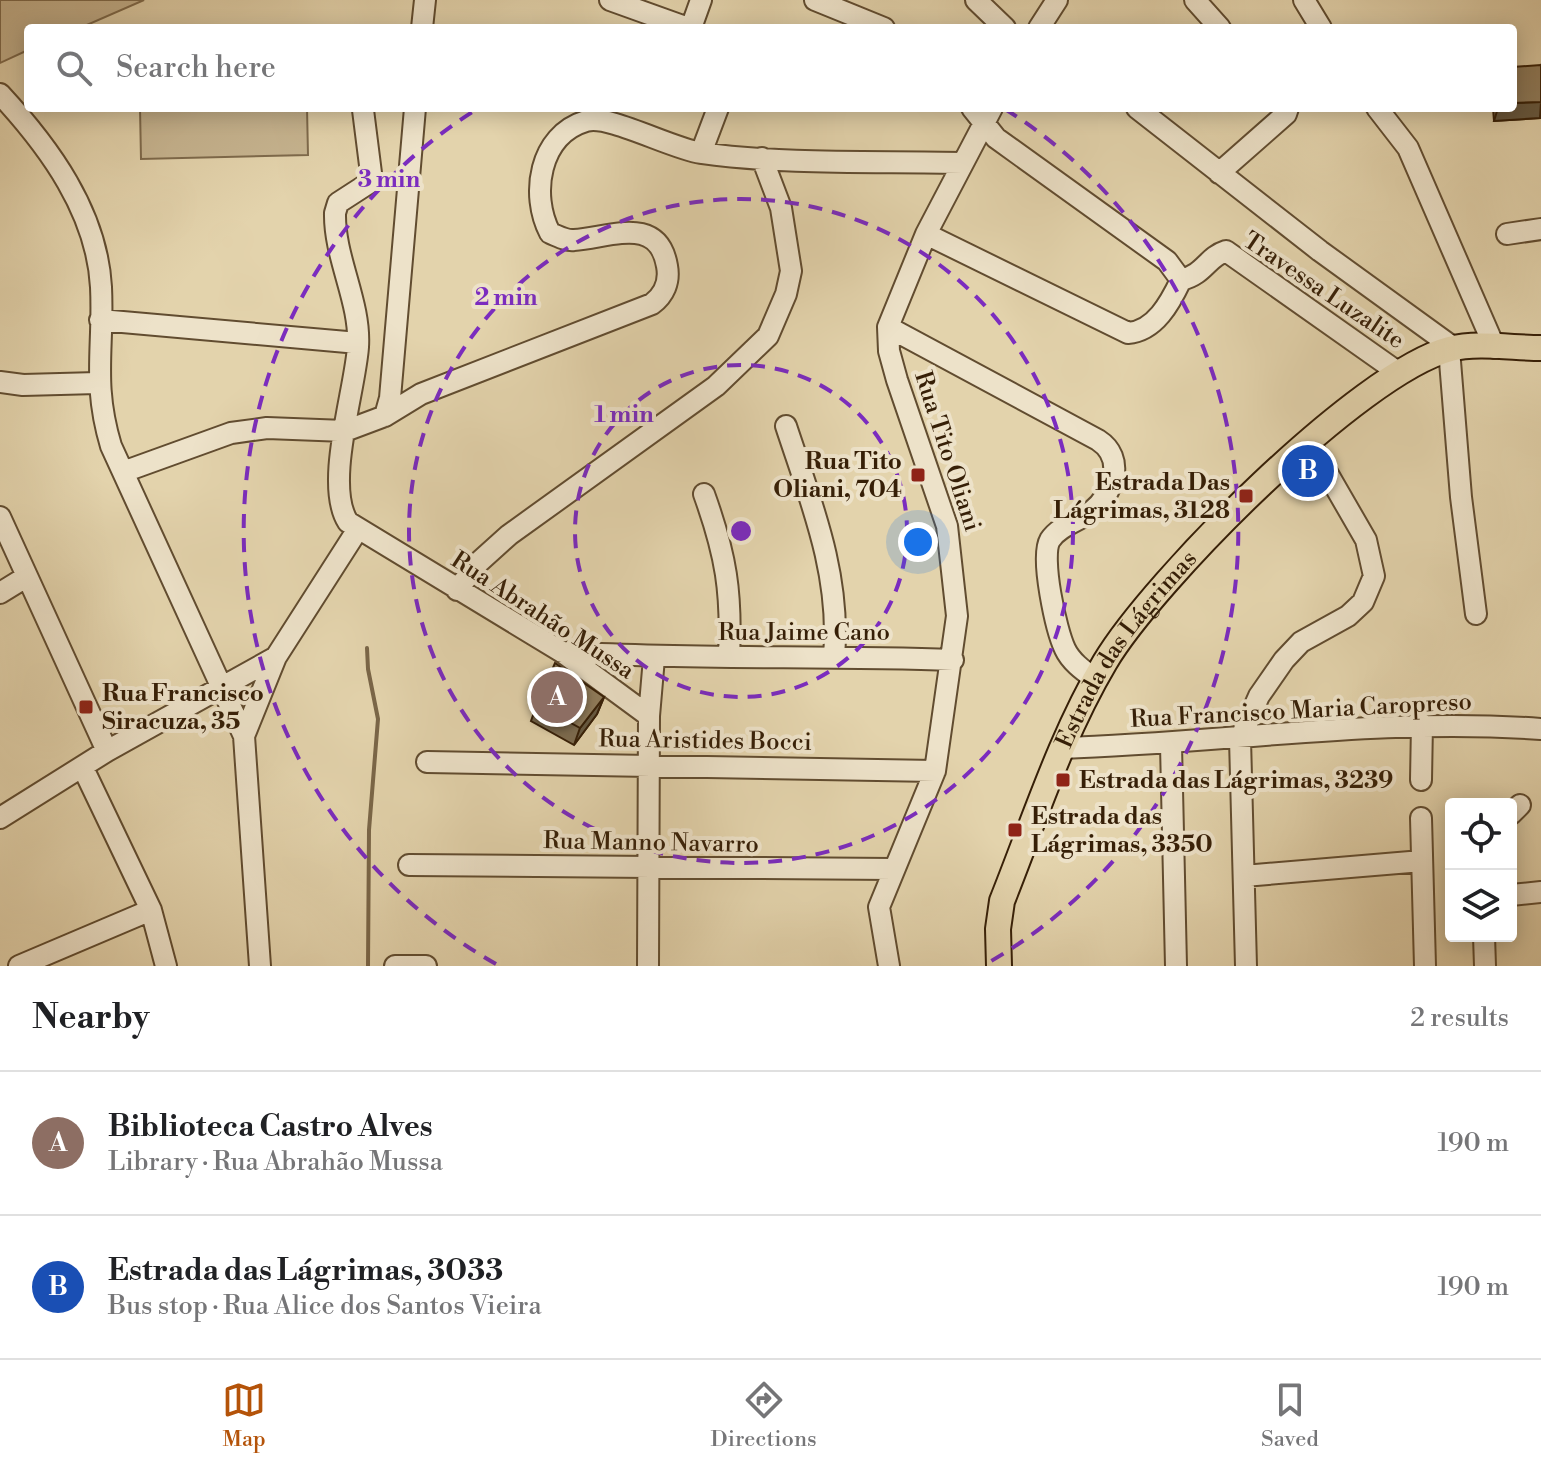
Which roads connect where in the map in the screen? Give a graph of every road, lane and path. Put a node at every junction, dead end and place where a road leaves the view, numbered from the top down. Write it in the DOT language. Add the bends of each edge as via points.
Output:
graph roads {
  1 [pos="425,0"];
  2 [pos="610,0"];
  3 [pos="701,0"];
  4 [pos="815,0"];
  5 [pos="976,0"];
  6 [pos="1057,0"];
  7 [pos="1195,0"];
  8 [pos="1304,0"];
  9 [pos="422,24"];
  10 [pos="678,24"];
  11 [pos="691,24"];
  12 [pos="874,24"];
  13 [pos="1001,24"];
  14 [pos="1042,24"];
  15 [pos="1216,24"];
  16 [pos="1319,24"];
  17 [pos="0,94"];
  18 [pos="363,112"];
  19 [pos="415,112"];
  20 [pos="716,112"];
  21 [pos="1142,112"];
  22 [pos="1287,112"];
  23 [pos="1380,112"];
  24 [pos="983,113"];
  25 [pos="701,153"];
  26 [pos="762,158"];
  27 [pos="963,163"];
  28 [pos="1219,173"];
  29 [pos="1541,229"];
  30 [pos="926,234"];
  31 [pos="1507,234"];
  32 [pos="1181,280"];
  33 [pos="100,320"];
  34 [pos="888,327"];
  35 [pos="358,343"];
  36 [pos="1452,348"];
  37 [pos="1495,348"];
  38 [pos="1541,348"];
  39 [pos="1399,373"];
  40 [pos="0,382"];
  41 [pos="97,383"];
  42 [pos="385,416"];
  43 [pos="786,426"];
  44 [pos="345,431"];
  45 [pos="1310,443"];
  46 [pos="123,472"];
  47 [pos="704,494"];
  48 [pos="0,517"];
  49 [pos="358,529"];
  50 [pos="26,577"];
  51 [pos="457,590"];
  52 [pos="0,593"];
  53 [pos="1476,614"];
  54 [pos="562,652"];
  55 [pos="834,656"];
  56 [pos="276,657"];
  57 [pos="729,657"];
  58 [pos="654,658"];
  59 [pos="953,660"];
  60 [pos="1095,679"];
  61 [pos="220,686"];
  62 [pos="649,716"];
  63 [pos="1422,724"];
  64 [pos="1541,729"];
  65 [pos="244,736"];
  66 [pos="1240,739"];
  67 [pos="1171,745"];
  68 [pos="1063,748"];
  69 [pos="107,751"];
  70 [pos="427,762"];
  71 [pos="649,765"];
  72 [pos="83,768"];
  73 [pos="935,771"];
  74 [pos="1421,780"];
  75 [pos="0,818"];
  76 [pos="1421,818"];
  77 [pos="1422,861"];
  78 [pos="409,865"];
  79 [pos="649,869"];
  80 [pos="893,869"];
  81 [pos="1244,876"];
  82 [pos="1541,892"];
  83 [pos="1517,894"];
  84 [pos="151,910"];
  85 [pos="1484,942"];
  86 [pos="19,966"];
  87 [pos="166,966"];
  88 [pos="260,966"];
  89 [pos="395,966"];
  90 [pos="426,966"];
  91 [pos="648,966"];
  92 [pos="889,966"];
  93 [pos="999,966"];
  94 [pos="1176,966"];
  95 [pos="1246,966"];
  96 [pos="1425,966"];
  97 [pos="1485,966"];
  1 -- 9 [label="street"];
  2 -- 10 [label="street"];
  3 -- 11 [label="street"];
  4 -- 12 [label="street"];
  5 -- 13 [label="street"];
  6 -- 14 [label="street"];
  7 -- 15 [label="street"];
  8 -- 16 [label="street"];
  17 -- 33 [label="street" via="68,181 90,227 101,286"];
  18 -- 35 [label="street" via="372,181 338,203 335,213"];
  19 -- 42 [label="street"];
  20 -- 25 [label="street"];
  21 -- 28 [label="street"];
  22 -- 28 [label="street"];
  23 -- 37 [label="street" via="1408,148"];
  24 -- 27 [label="street, Rua Tito Oliani"];
  24 -- 32 [label="street" via="996,138 1167,261"];
  25 -- 26 [label="street"];
  25 -- 42 [label="street" via="605,119 589,119 567,131 547,154 540,173 543,219 550,233 571,241 621,232 653,237 669,274 660,297 639,311 421,394"];
  26 -- 27 [label="street"];
  26 -- 51 [label="street" via="781,208 791,271 768,336 716,386 509,535"];
  27 -- 30 [label="street, Rua Tito Oliani"];
  28 -- 36 [label="street"];
  29 -- 31 [label="street"];
  30 -- 32 [label="street" via="1128,333 1151,326"];
  30 -- 34 [label="street, Rua Tito Oliani"];
  32 -- 39 [label="street, Travessa Luzalite" via="1197,276 1226,251"];
  33 -- 35 [label="street"];
  33 -- 41 [label="street"];
  34 -- 59 [label="street, Rua Tito Oliani" via="897,380 952,550 957,616"];
  34 -- 60 [label="street" via="1112,451 1116,466 1103,499 1050,540 1047,557 1065,649"];
  35 -- 44 [label="street"];
  36 -- 37 [label="main road, Estrada das Lágrimas"];
  36 -- 39 [label="main road, Estrada das Lágrimas"];
  36 -- 53 [label="street" via="1461,497"];
  37 -- 38 [label="main road, Estrada das Lágrimas"];
  39 -- 45 [label="main road, Estrada das Lágrimas"];
  40 -- 41 [label="street"];
  41 -- 46 [label="street" via="102,418"];
  42 -- 44 [label="street"];
  43 -- 55 [label="street" via="830,567 837,624"];
  44 -- 46 [label="street" via="267,428 231,433"];
  44 -- 49 [label="street" via="339,498 348,522"];
  45 -- 60 [label="main road, Estrada das Lágrimas" via="1188,555"];
  45 -- 66 [label="street" via="1366,540 1374,576 1363,602 1301,642 1284,660 1259,696"];
  46 -- 61 [label="street"];
  47 -- 57 [label="street" via="732,600"];
  48 -- 50 [label="street"];
  49 -- 51 [label="street, Rua Abrahão Mussa"];
  49 -- 56 [label="street"];
  50 -- 52 [label="street"];
  50 -- 69 [label="street"];
  51 -- 54 [label="street, Rua Abrahão Mussa"];
  54 -- 58 [label="street, Rua Jaime Cano"];
  54 -- 62 [label="street, Rua Abrahão Mussa"];
  55 -- 57 [label="street, Rua Jaime Cano"];
  55 -- 59 [label="street, Rua Jaime Cano"];
  56 -- 61 [label="street"];
  56 -- 65 [label="street"];
  57 -- 58 [label="street, Rua Jaime Cano"];
  58 -- 62 [label="street"];
  59 -- 73 [label="street, Rua Tito Oliani"];
  60 -- 68 [label="main road, Estrada das Lágrimas"];
  61 -- 65 [label="street"];
  61 -- 69 [label="street"];
  62 -- 71 [label="street"];
  63 -- 64 [label="street, Rua Francisco Maria Caropreso"];
  63 -- 66 [label="street, Rua Francisco Maria Caropreso"];
  63 -- 74 [label="street"];
  65 -- 88 [label="street"];
  66 -- 67 [label="street, Rua Francisco Maria Caropreso"];
  66 -- 81 [label="street"];
  67 -- 68 [label="street, Rua Francisco Maria Caropreso"];
  67 -- 94 [label="street"];
  68 -- 93 [label="main road, Estrada das Lágrimas" via="1002,901"];
  69 -- 72 [label="street"];
  70 -- 71 [label="street, Rua Aristides Bocci"];
  71 -- 73 [label="street, Rua Aristides Bocci"];
  71 -- 79 [label="street"];
  72 -- 75 [label="street"];
  72 -- 84 [label="street"];
  73 -- 80 [label="street, Rua Tito Oliani"];
  76 -- 77 [label="street"];
  77 -- 81 [label="street"];
  77 -- 96 [label="street"];
  78 -- 79 [label="street, Rua Manno Navarro"];
  79 -- 80 [label="street, Rua Manno Navarro"];
  79 -- 91 [label="street"];
  80 -- 92 [label="street, Rua Tito Oliani" via="879,907"];
  81 -- 95 [label="street"];
  82 -- 83 [label="street"];
  84 -- 86 [label="street"];
  84 -- 87 [label="street"];
  85 -- 97 [label="street"];
  89 -- 90 [label="street"];
}
